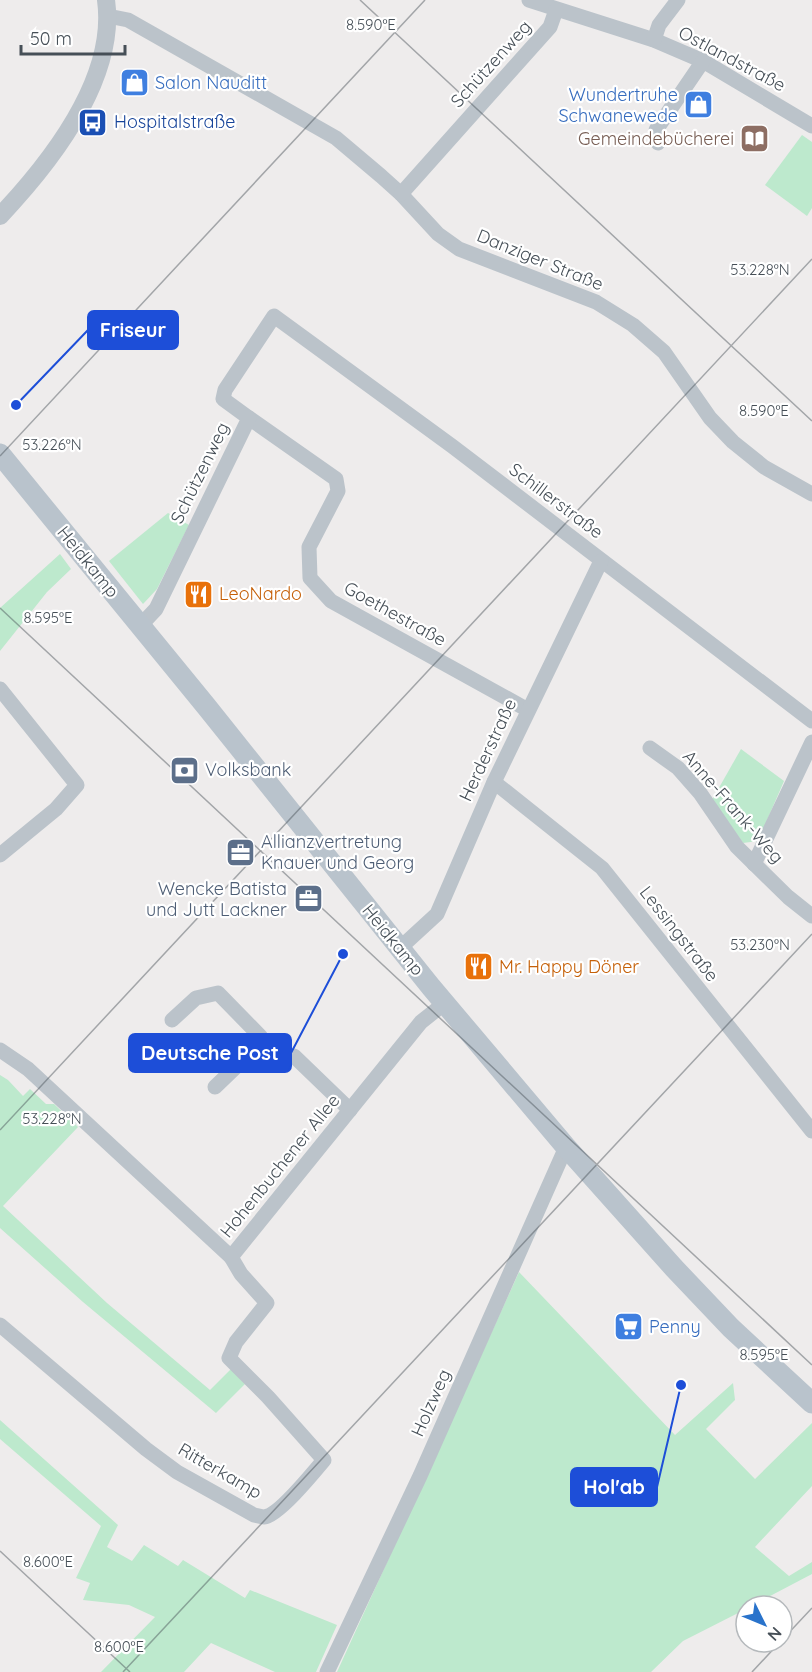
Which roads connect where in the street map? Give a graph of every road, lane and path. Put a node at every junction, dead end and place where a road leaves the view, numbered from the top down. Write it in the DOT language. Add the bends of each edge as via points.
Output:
graph roads {
  1 [pos="529,0"];
  2 [pos="678,0"];
  3 [pos="107,8"];
  4 [pos="556,10"];
  5 [pos="654,40"];
  6 [pos="703,61"];
  7 [pos="812,126"];
  8 [pos="658,142"];
  9 [pos="401,194"];
  10 [pos="0,216"];
  11 [pos="274,315"];
  12 [pos="249,418"];
  13 [pos="0,454"];
  14 [pos="812,494"];
  15 [pos="601,561"];
  16 [pos="140,626"];
  17 [pos="0,689"];
  18 [pos="528,710"];
  19 [pos="812,721"];
  20 [pos="812,742"];
  21 [pos="650,748"];
  22 [pos="494,782"];
  23 [pos="0,855"];
  24 [pos="754,864"];
  25 [pos="812,916"];
  26 [pos="400,948"];
  27 [pos="445,1003"];
  28 [pos="172,1020"];
  29 [pos="263,1041"];
  30 [pos="0,1050"];
  31 [pos="215,1087"];
  32 [pos="350,1110"];
  33 [pos="812,1131"];
  34 [pos="566,1147"];
  35 [pos="231,1257"];
  36 [pos="0,1324"];
  37 [pos="812,1403"];
  38 [pos="327,1672"];
  1 -- 4 [label="street, Ostlandstraße"];
  2 -- 5 [label="street" via="659,25"];
  3 -- 9 [label="street, Danziger Straße" via="336,138"];
  3 -- 10 [label="street" via="99,69 84,102 60,142"];
  4 -- 5 [label="street, Ostlandstraße"];
  4 -- 9 [label="street, Schützenweg" via="550,27"];
  5 -- 6 [label="street, Ostlandstraße"];
  6 -- 7 [label="street, Ostlandstraße"];
  6 -- 8 [label="street" via="656,130"];
  9 -- 14 [label="street, Danziger Straße" via="438,234 459,249 596,302 633,325 664,352 710,418 733,442 764,467"];
  11 -- 12 [label="street, Schützenweg" via="225,390 223,399"];
  11 -- 15 [label="street, Schillerstraße"];
  12 -- 16 [label="street, Schützenweg" via="156,609"];
  12 -- 18 [label="street, Goethestraße" via="336,479 338,491 309,547 310,578 331,601"];
  13 -- 16 [label="main road, Heidkamp"];
  15 -- 18 [label="street, Herderstraße"];
  15 -- 19 [label="street, Schillerstraße"];
  16 -- 26 [label="main road, Heidkamp"];
  17 -- 23 [label="street" via="77,785 56,809"];
  18 -- 22 [label="street, Herderstraße"];
  20 -- 24 [label="street"];
  21 -- 24 [label="street, Anne-Frank-Weg" via="678,768"];
  22 -- 26 [label="street, Herderstraße" via="437,914"];
  22 -- 33 [label="street, Lessingstraße" via="602,868"];
  24 -- 25 [label="street, Anne-Frank-Weg"];
  26 -- 27 [label="main road, Heidkamp"];
  27 -- 32 [label="street, Hohenbuchener Allee" via="421,1022"];
  27 -- 34 [label="main road, Heidkamp"];
  28 -- 29 [label="street" via="196,998 218,993"];
  29 -- 31 [label="street"];
  29 -- 32 [label="street" via="271,1051 294,1056"];
  30 -- 35 [label="street, Hohenbuchener Allee" via="28,1069"];
  32 -- 35 [label="street, Hohenbuchener Allee"];
  34 -- 37 [label="main road, Heidkamp" via="723,1320"];
  34 -- 38 [label="street, Holzweg" via="420,1476"];
  35 -- 36 [label="street, Ritterkamp" via="267,1303 229,1358 324,1460 289,1498 264,1517 177,1472"];
}
